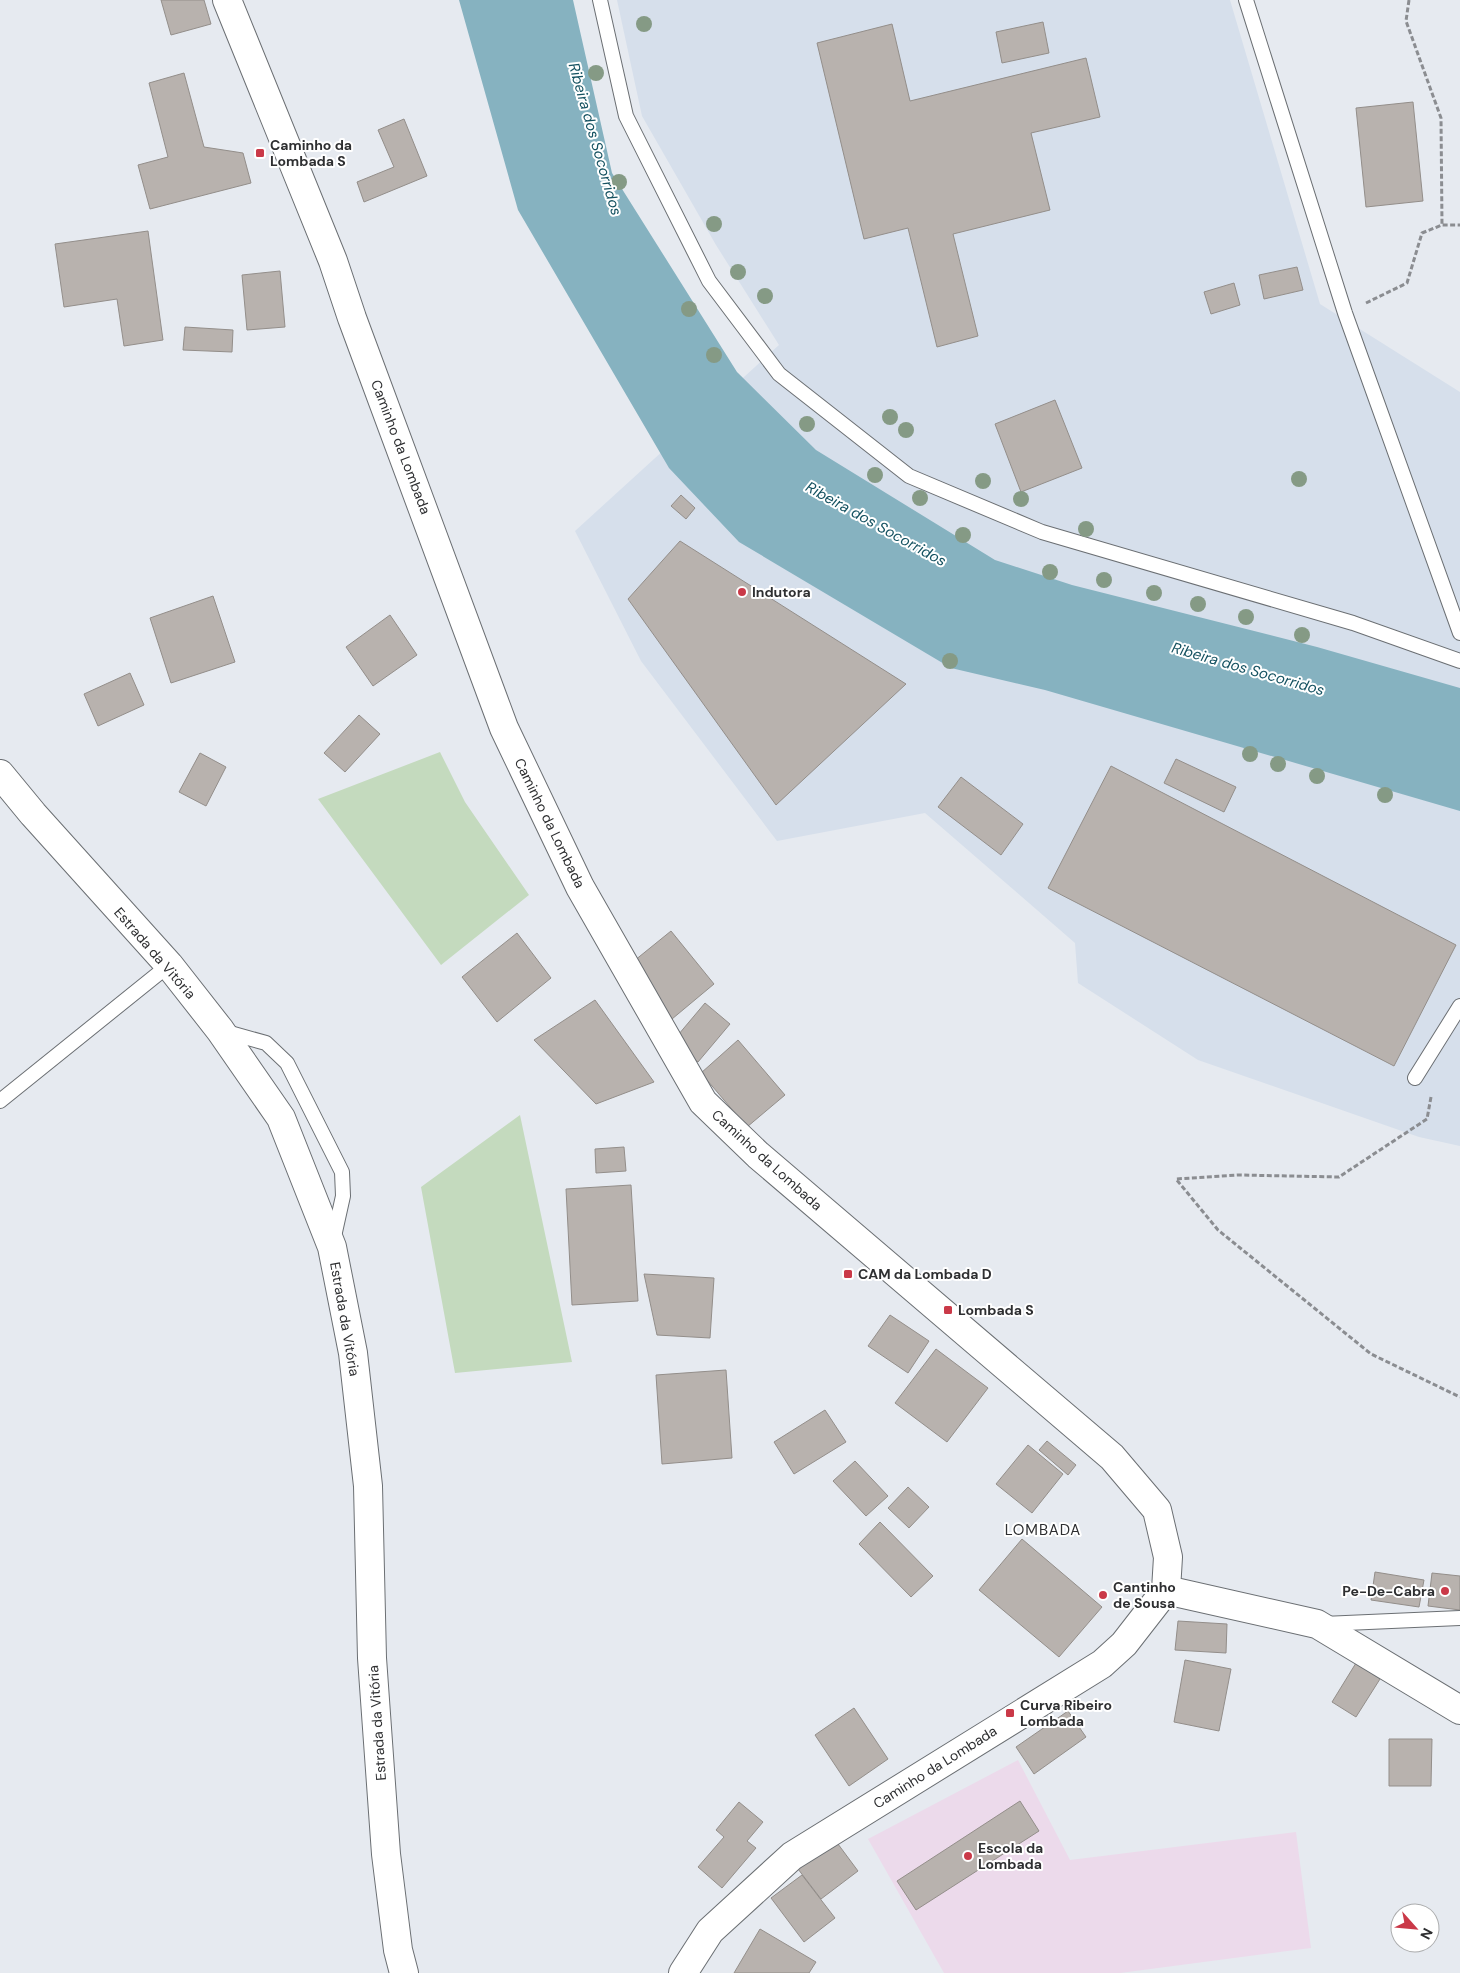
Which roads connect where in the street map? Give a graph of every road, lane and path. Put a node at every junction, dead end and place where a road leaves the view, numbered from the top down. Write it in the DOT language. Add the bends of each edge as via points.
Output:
graph roads {
  1 [pos="227,0"];
  2 [pos="600,0"];
  3 [pos="1246,0"];
  4 [pos="1409,0"];
  5 [pos="1442,225"];
  6 [pos="1460,225"];
  7 [pos="1345,313"];
  8 [pos="1460,633"];
  9 [pos="1460,661"];
  10 [pos="0,774"];
  11 [pos="169,965"];
  12 [pos="1460,1006"];
  13 [pos="220,1030"];
  14 [pos="1415,1078"];
  15 [pos="1433,1089"];
  16 [pos="0,1101"];
  17 [pos="332,1247"];
  18 [pos="1460,1397"];
  19 [pos="1166,1590"];
  20 [pos="1460,1618"];
  21 [pos="1317,1624"];
  22 [pos="1460,1710"];
  23 [pos="404,1973"];
  24 [pos="683,1973"];
  1 -- 19 [label="street, Caminho da Lombada" via="333,261 504,728 580,887 703,1102 758,1155 1112,1457 1157,1510 1168,1557"];
  2 -- 9 [label="lane" via="626,116 709,281 779,374 909,476 1042,532 1353,623"];
  3 -- 7 [label="lane"];
  4 -- 5 [label="path" via="1406,21 1441,118"];
  5 -- 6 [label="path"];
  5 -- 7 [label="path" via="1422,233 1407,283"];
  7 -- 8 [label="lane"];
  10 -- 11 [label="street, Estrada da Vitória"];
  11 -- 13 [label="street, Estrada da Vitória"];
  11 -- 16 [label="lane"];
  12 -- 14 [label="lane"];
  13 -- 17 [label="street, Estrada da Vitória" via="281,1118"];
  13 -- 17 [label="lane" via="266,1044 288,1063 342,1172 343,1196"];
  15 -- 18 [label="path" via="1427,1118 1339,1177 1238,1175 1176,1179 1218,1230 1371,1354"];
  17 -- 23 [label="street, Estrada da Vitória" via="353,1353 368,1486 372,1658 386,1854"];
  19 -- 21 [label="street"];
  19 -- 24 [label="street, Caminho da Lombada" via="1124,1644 1102,1664 792,1856 710,1930"];
  20 -- 21 [label="lane"];
  21 -- 22 [label="street"];
}
